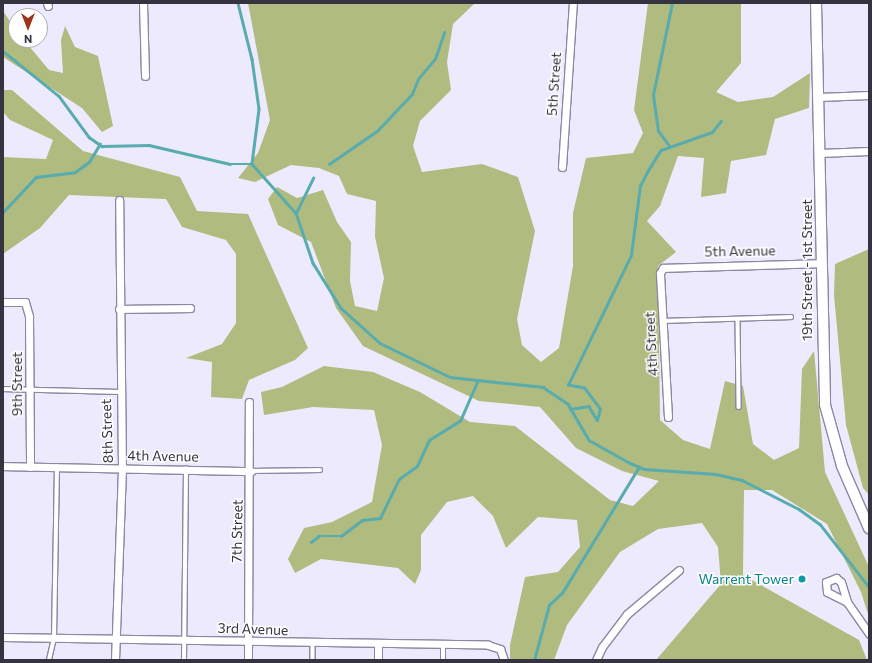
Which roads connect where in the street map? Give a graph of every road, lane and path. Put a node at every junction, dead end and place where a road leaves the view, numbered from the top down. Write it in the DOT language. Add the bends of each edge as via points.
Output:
graph roads {
  1 [pos="143,3"];
  2 [pos="573,3"];
  3 [pos="816,3"];
  4 [pos="145,76"];
  5 [pos="869,96"];
  6 [pos="819,97"];
  7 [pos="869,150"];
  8 [pos="820,153"];
  9 [pos="562,167"];
  10 [pos="119,200"];
  11 [pos="822,263"];
  12 [pos="661,270"];
  13 [pos="3,302"];
  14 [pos="119,308"];
  15 [pos="190,308"];
  16 [pos="791,317"];
  17 [pos="738,319"];
  18 [pos="663,321"];
  19 [pos="3,389"];
  20 [pos="30,391"];
  21 [pos="119,392"];
  22 [pos="249,402"];
  23 [pos="739,407"];
  24 [pos="668,418"];
  25 [pos="3,466"];
  26 [pos="30,467"];
  27 [pos="57,467"];
  28 [pos="122,468"];
  29 [pos="186,469"];
  30 [pos="251,470"];
  31 [pos="320,470"];
  32 [pos="869,528"];
  33 [pos="680,570"];
  34 [pos="847,602"];
  35 [pos="869,634"];
  36 [pos="3,637"];
  37 [pos="54,638"];
  38 [pos="118,639"];
  39 [pos="183,640"];
  40 [pos="248,642"];
  41 [pos="312,644"];
  42 [pos="378,645"];
  43 [pos="444,645"];
  44 [pos="50,660"];
  45 [pos="115,660"];
  46 [pos="184,660"];
  47 [pos="248,660"];
  48 [pos="313,660"];
  49 [pos="378,660"];
  50 [pos="443,660"];
  51 [pos="504,660"];
  52 [pos="596,660"];
  1 -- 4 [label="street"];
  2 -- 9 [label="street, 5th Street"];
  3 -- 6 [label="main road, 19th Street - 1st Street"];
  5 -- 6 [label="street"];
  6 -- 8 [label="main road, 19th Street - 1st Street"];
  7 -- 8 [label="street"];
  8 -- 11 [label="main road, 19th Street - 1st Street"];
  10 -- 14 [label="street, 8th Street"];
  11 -- 12 [label="street, 5th Avenue" via="688,266"];
  11 -- 32 [label="main road, 19th Street - 1st Street" via="825,405 842,466"];
  12 -- 18 [label="street, 4th Street"];
  13 -- 20 [label="street, 9th Street" via="24,302 29,316"];
  14 -- 15 [label="street"];
  14 -- 21 [label="street, 8th Street"];
  16 -- 17 [label="lane"];
  17 -- 18 [label="lane"];
  17 -- 23 [label="lane"];
  18 -- 24 [label="street, 4th Street"];
  19 -- 20 [label="lane"];
  20 -- 21 [label="lane"];
  20 -- 26 [label="street, 9th Street"];
  21 -- 28 [label="street, 8th Street"];
  22 -- 30 [label="street, 7th Street"];
  25 -- 26 [label="street, 4th Avenue"];
  26 -- 27 [label="street, 4th Avenue"];
  27 -- 28 [label="street, 4th Avenue"];
  27 -- 37 [label="lane"];
  28 -- 29 [label="street, 4th Avenue"];
  28 -- 38 [label="street, 8th Street"];
  29 -- 30 [label="street, 4th Avenue"];
  29 -- 39 [label="lane"];
  30 -- 31 [label="lane"];
  30 -- 40 [label="street, 7th Street"];
  33 -- 52 [label="street" via="627,614 602,647"];
  34 -- 35 [label="street"];
  36 -- 37 [label="street, 3rd Avenue"];
  37 -- 38 [label="street, 3rd Avenue"];
  37 -- 44 [label="lane"];
  38 -- 39 [label="street, 3rd Avenue"];
  38 -- 45 [label="street, 8th Street"];
  39 -- 40 [label="street, 3rd Avenue"];
  39 -- 46 [label="lane"];
  40 -- 41 [label="street, 3rd Avenue"];
  40 -- 47 [label="street, 7th Street"];
  41 -- 42 [label="street, 3rd Avenue"];
  41 -- 48 [label="lane"];
  42 -- 43 [label="street, 3rd Avenue"];
  42 -- 49 [label="street"];
  43 -- 50 [label="lane"];
  43 -- 51 [label="street, 3rd Avenue" via="488,645 500,649"];
}
